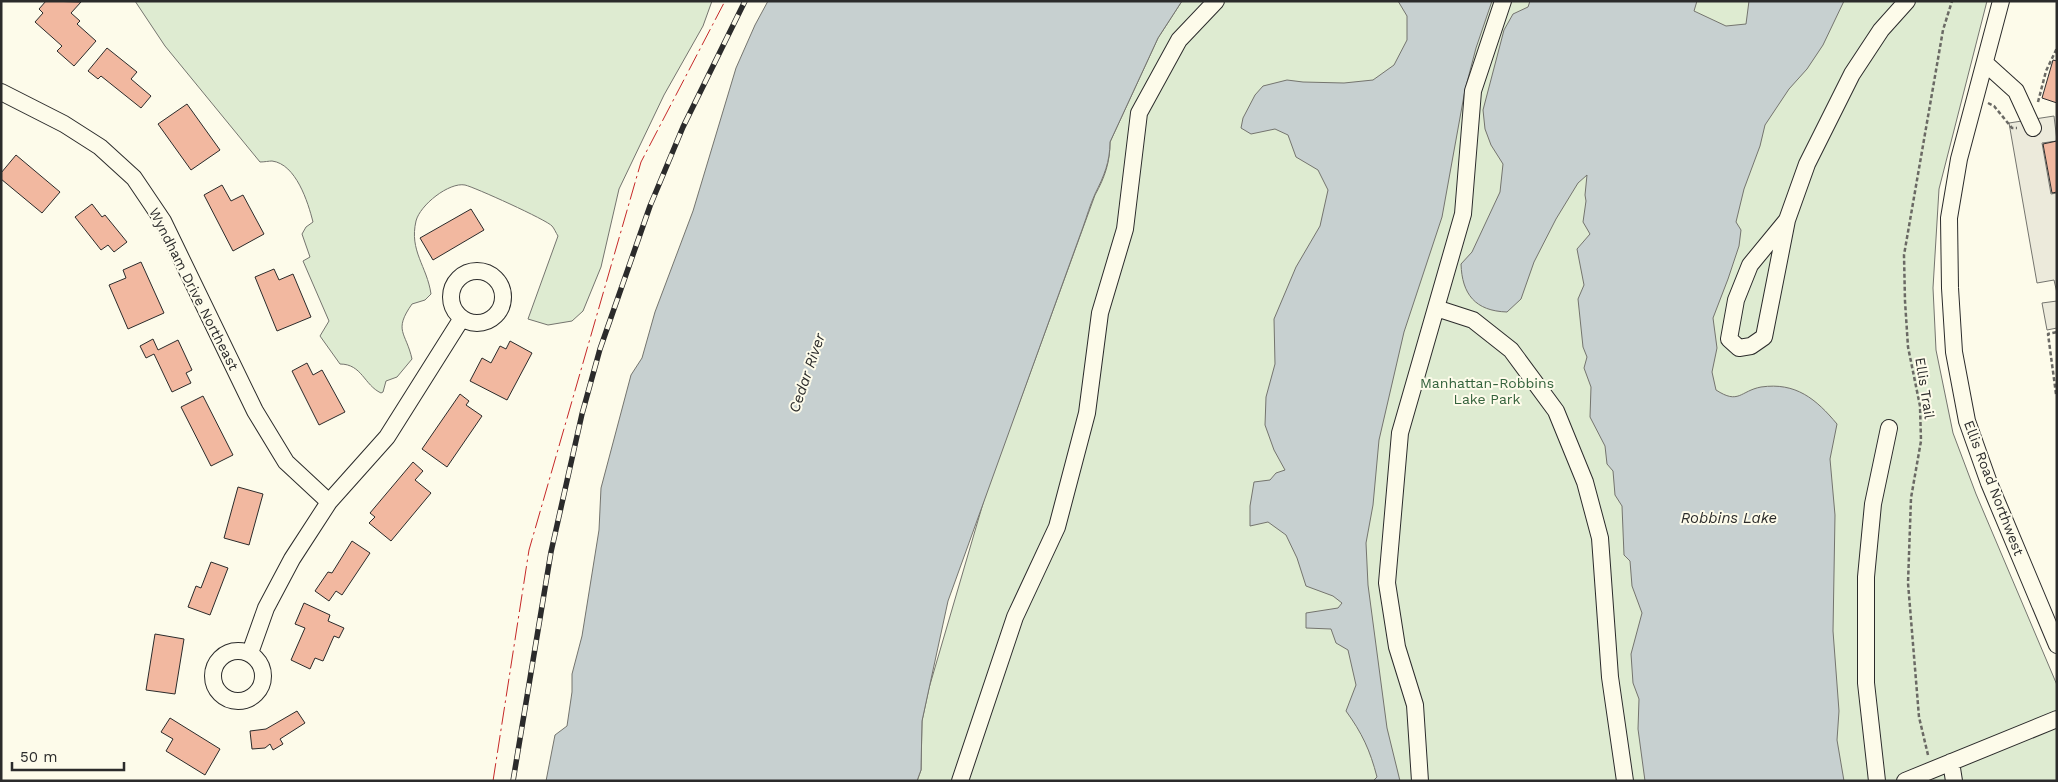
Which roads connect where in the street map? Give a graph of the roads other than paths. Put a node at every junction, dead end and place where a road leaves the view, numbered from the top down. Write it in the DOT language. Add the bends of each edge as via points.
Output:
graph roads {
  1 [pos="1216,1"];
  2 [pos="1503,1"];
  3 [pos="1907,1"];
  4 [pos="2002,1"];
  5 [pos="1985,62"];
  6 [pos="1,92"];
  7 [pos="2031,124"];
  8 [pos="1787,220"];
  9 [pos="1436,308"];
  10 [pos="462,318"];
  11 [pos="1889,428"];
  12 [pos="329,502"];
  13 [pos="2057,644"];
  14 [pos="250,653"];
  15 [pos="2057,718"];
  16 [pos="1951,762"];
  17 [pos="960,781"];
  18 [pos="1420,781"];
  19 [pos="1625,781"];
  20 [pos="1878,781"];
  21 [pos="1905,781"];
  22 [pos="1954,781"];
  1 -- 17 [label="street" via="1179,40 1139,113 1125,229 1100,313 1086,413 1056,527 1015,617"];
  2 -- 9 [label="street" via="1473,91 1463,214"];
  3 -- 8 [label="street" via="1881,30 1852,74 1807,164"];
  4 -- 5 [label="street, Ellis Road Northwest"];
  5 -- 7 [label="street" via="2016,91"];
  5 -- 13 [label="street, Ellis Road Northwest" via="1959,160 1949,218 1954,352 1967,421 1989,483"];
  6 -- 12 [label="street, Wyndham Drive Northeast" via="64,124 100,147 134,178 163,221 255,411 286,462"];
  8 -- 8 [label="street" via="1764,337 1751,346 1739,348 1729,339 1736,300 1750,265"];
  9 -- 18 [label="street" via="1400,433 1387,582 1397,647 1415,706"];
  9 -- 19 [label="street" via="1473,320 1511,350 1556,411 1585,482 1600,538 1610,677"];
  10 -- 12 [label="street" via="387,437"];
  11 -- 20 [label="street" via="1873,504 1866,577 1866,683"];
  12 -- 14 [label="street" via="292,559 266,608"];
  15 -- 16 [label="street"];
  16 -- 21 [label="street"];
  16 -- 22 [label="street"];
}
